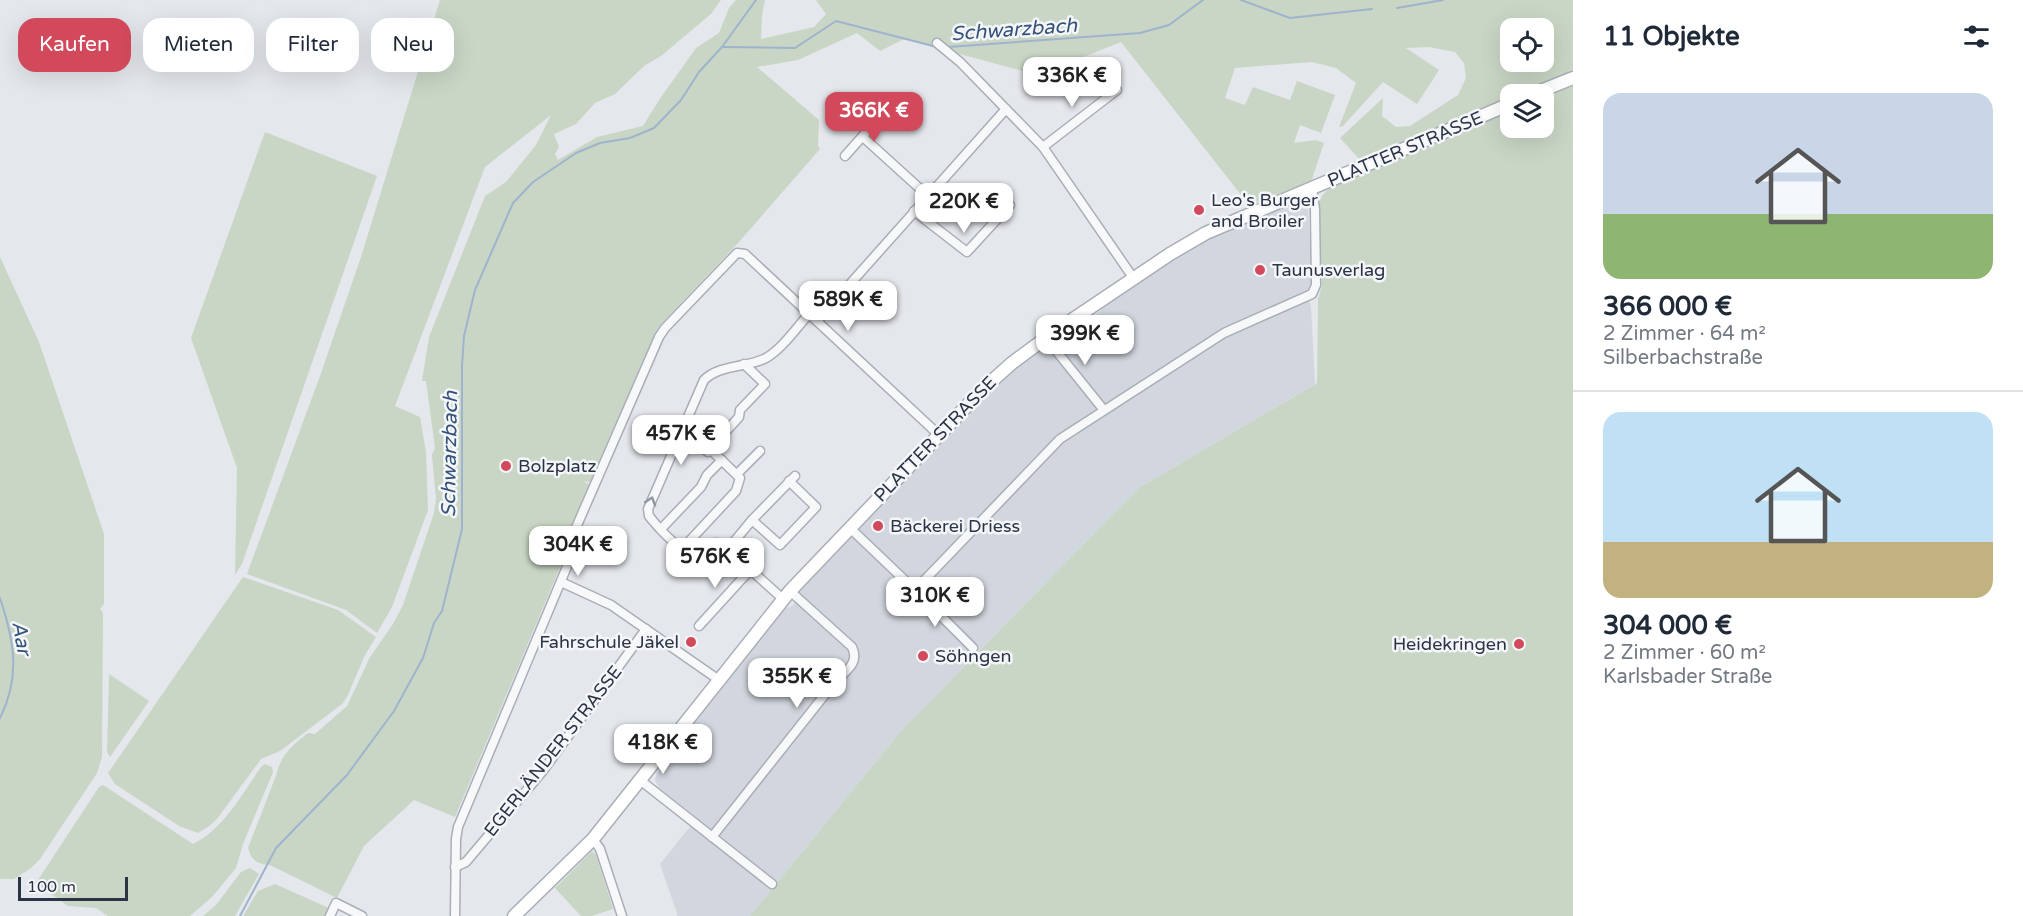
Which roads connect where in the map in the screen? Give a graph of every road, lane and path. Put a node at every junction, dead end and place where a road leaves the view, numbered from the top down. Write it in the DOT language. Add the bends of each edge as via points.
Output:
graph roads {
  1 [pos="937,43"];
  2 [pos="1573,78"];
  3 [pos="1554,86"];
  4 [pos="1117,90"];
  5 [pos="1500,108"];
  6 [pos="1006,109"];
  7 [pos="884,112"];
  8 [pos="863,137"];
  9 [pos="1043,147"];
  10 [pos="845,156"];
  11 [pos="1312,188"];
  12 [pos="928,196"];
  13 [pos="1010,205"];
  14 [pos="914,211"];
  15 [pos="1134,279"];
  16 [pos="809,314"];
  17 [pos="817,321"];
  18 [pos="1046,338"];
  19 [pos="744,364"];
  20 [pos="1103,409"];
  21 [pos="681,432"];
  22 [pos="939,435"];
  23 [pos="710,449"];
  24 [pos="760,451"];
  25 [pos="722,460"];
  26 [pos="737,474"];
  27 [pos="752,520"];
  28 [pos="850,528"];
  29 [pos="661,529"];
  30 [pos="683,548"];
  31 [pos="728,549"];
  32 [pos="750,570"];
  33 [pos="561,582"];
  34 [pos="915,590"];
  35 [pos="786,595"];
  36 [pos="699,626"];
  37 [pos="646,629"];
  38 [pos="974,648"];
  39 [pos="718,680"];
  40 [pos="640,780"];
  41 [pos="712,837"];
  42 [pos="593,839"];
  43 [pos="455,867"];
  44 [pos="772,884"];
  45 [pos="330,916"];
  46 [pos="362,916"];
  47 [pos="454,916"];
  48 [pos="514,916"];
  49 [pos="622,916"];
  1 -- 6 [label="street"];
  2 -- 3 [label="main road"];
  4 -- 9 [label="street"];
  5 -- 11 [label="main road, PLATTER STRASSE"];
  6 -- 9 [label="street"];
  6 -- 12 [label="street"];
  7 -- 8 [label="street"];
  8 -- 10 [label="street"];
  8 -- 12 [label="street"];
  9 -- 15 [label="street"];
  11 -- 15 [label="main road, PLATTER STRASSE" via="1206,233"];
  11 -- 20 [label="street" via="1316,285 1312,294 1231,329"];
  12 -- 14 [label="street"];
  13 -- 14 [label="street" via="967,252"];
  14 -- 17 [label="street"];
  15 -- 18 [label="main road, PLATTER STRASSE"];
  16 -- 17 [label="street"];
  16 -- 19 [label="street" via="773,352"];
  16 -- 33 [label="street" via="742,252 665,327 575,530 572,557"];
  17 -- 22 [label="street"];
  18 -- 20 [label="street"];
  18 -- 22 [label="main road, PLATTER STRASSE" via="998,375"];
  19 -- 21 [label="street" via="714,372 704,380"];
  19 -- 23 [label="street" via="765,384"];
  20 -- 34 [label="street" via="1060,438"];
  21 -- 23 [label="street" via="708,452"];
  29 -- 21 [label="street, one-way" via="649,516 649,505"];
  22 -- 28 [label="main road, PLATTER STRASSE"];
  23 -- 25 [label="street"];
  24 -- 26 [label="street"];
  25 -- 26 [label="street"];
  25 -- 29 [label="street"];
  26 -- 30 [label="street" via="740,478 736,491"];
  27 -- 27 [label="street" via="792,479 816,507 780,545"];
  27 -- 31 [label="street"];
  28 -- 34 [label="street"];
  28 -- 35 [label="main road, PLATTER STRASSE"];
  29 -- 30 [label="street"];
  30 -- 31 [label="street" via="714,542"];
  31 -- 32 [label="street"];
  32 -- 35 [label="street"];
  32 -- 36 [label="street"];
  33 -- 37 [label="street" via="603,601"];
  33 -- 43 [label="street" via="458,827"];
  34 -- 38 [label="street"];
  35 -- 39 [label="main road, PLATTER STRASSE"];
  35 -- 41 [label="street" via="852,647 855,662"];
  37 -- 39 [label="street"];
  37 -- 43 [label="street, EGERLÄNDER STRASSE" via="530,788 466,862"];
  39 -- 40 [label="main road, PLATTER STRASSE"];
  40 -- 41 [label="street"];
  40 -- 42 [label="main road, PLATTER STRASSE"];
  41 -- 44 [label="street"];
  42 -- 48 [label="main road, PLATTER STRASSE"];
  42 -- 49 [label="street" via="600,849"];
  43 -- 47 [label="street"];
  45 -- 46 [label="street" via="336,903"];
}
